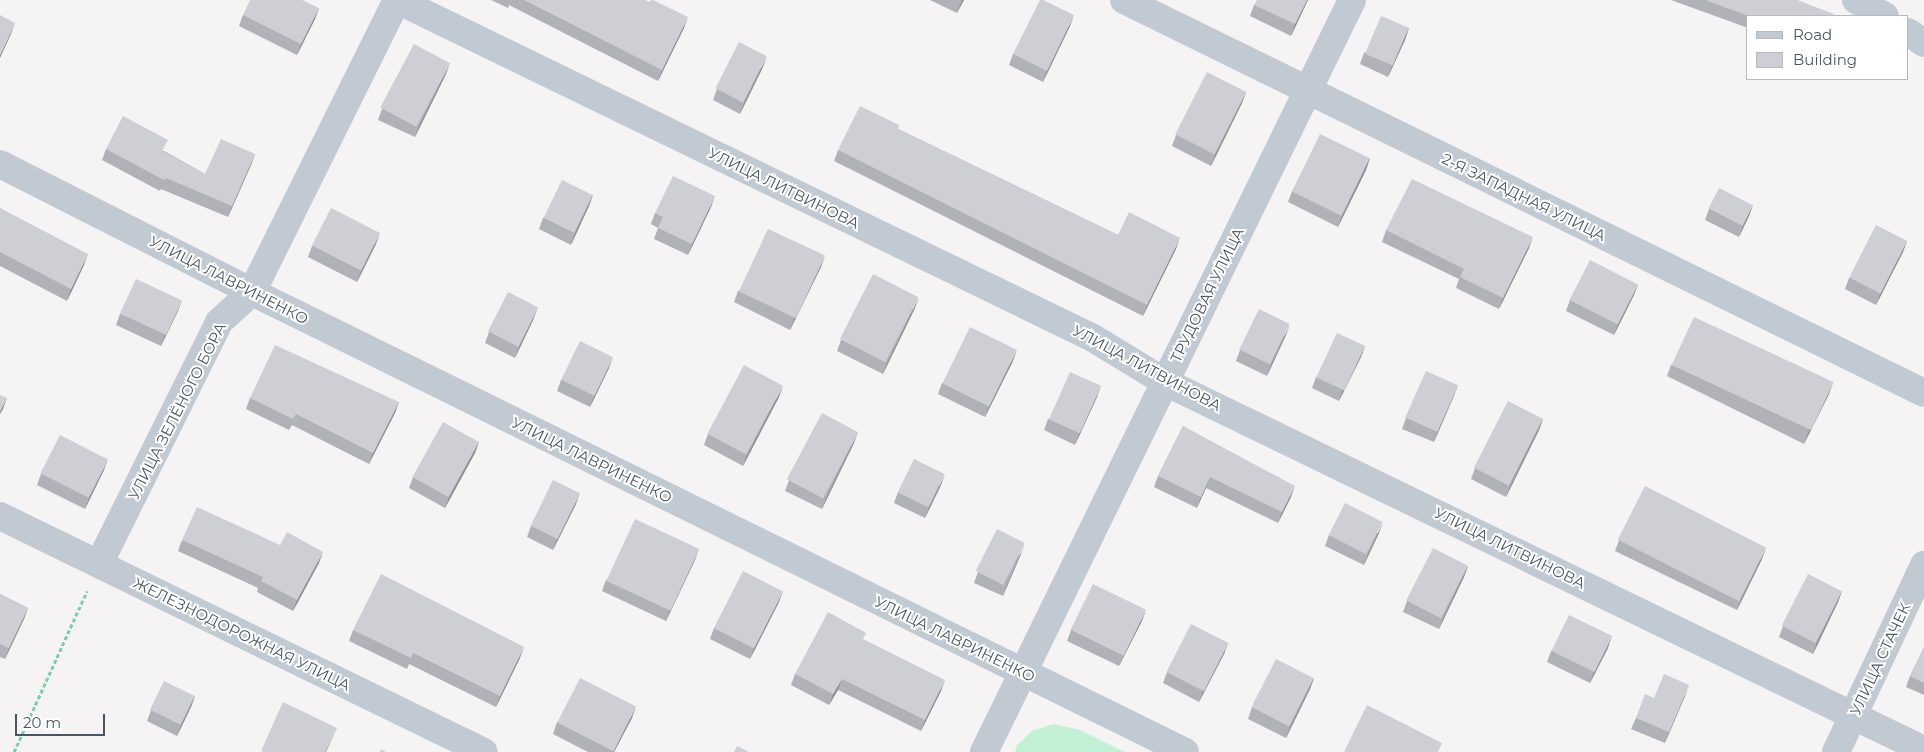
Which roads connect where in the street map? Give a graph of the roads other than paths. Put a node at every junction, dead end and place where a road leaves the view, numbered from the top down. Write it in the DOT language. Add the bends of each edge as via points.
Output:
graph roads {
  1 [pos="397,0"];
  2 [pos="1124,0"];
  3 [pos="1352,0"];
  4 [pos="1856,0"];
  5 [pos="1883,15"];
  6 [pos="1909,33"];
  7 [pos="1924,43"];
  8 [pos="1306,92"];
  9 [pos="0,164"];
  10 [pos="252,292"];
  11 [pos="1165,382"];
  12 [pos="1924,393"];
  13 [pos="0,516"];
  14 [pos="99,564"];
  15 [pos="1924,565"];
  16 [pos="1022,672"];
  17 [pos="1854,715"];
  18 [pos="1924,750"];
  19 [pos="484,752"];
  20 [pos="984,752"];
  21 [pos="1185,752"];
  22 [pos="1836,752"];
  1 -- 10 [label="street, УЛИЦА ЗЕЛЁНОГО БОРА"];
  1 -- 11 [label="street, УЛИЦА ЛИТВИНОВА" via="1093,338"];
  2 -- 8 [label="street, 2-Я ЗАПАДНАЯ УЛИЦА"];
  3 -- 8 [label="street, ТРУДОВАЯ УЛИЦА"];
  4 -- 5 [label="street"];
  6 -- 7 [label="street"];
  8 -- 11 [label="street, ТРУДОВАЯ УЛИЦА"];
  8 -- 12 [label="street, 2-Я ЗАПАДНАЯ УЛИЦА"];
  9 -- 10 [label="street, УЛИЦА ЛАВРИНЕНКО"];
  10 -- 14 [label="street, УЛИЦА ЗЕЛЁНОГО БОРА" via="219,322"];
  10 -- 16 [label="street, УЛИЦА ЛАВРИНЕНКО"];
  11 -- 16 [label="street, ТРУДОВАЯ УЛИЦА"];
  11 -- 17 [label="street, УЛИЦА ЛИТВИНОВА"];
  13 -- 14 [label="street, ЖЕЛЕЗНОДОРОЖНАЯ УЛИЦА"];
  14 -- 19 [label="street, ЖЕЛЕЗНОДОРОЖНАЯ УЛИЦА"];
  15 -- 17 [label="street, УЛИЦА СТАЧЕК"];
  16 -- 20 [label="street, ТРУДОВАЯ УЛИЦА"];
  16 -- 21 [label="street, УЛИЦА ЛАВРИНЕНКО"];
  17 -- 18 [label="street, УЛИЦА ЛИТВИНОВА"];
  17 -- 22 [label="street, УЛИЦА СТАЧЕК"];
}
